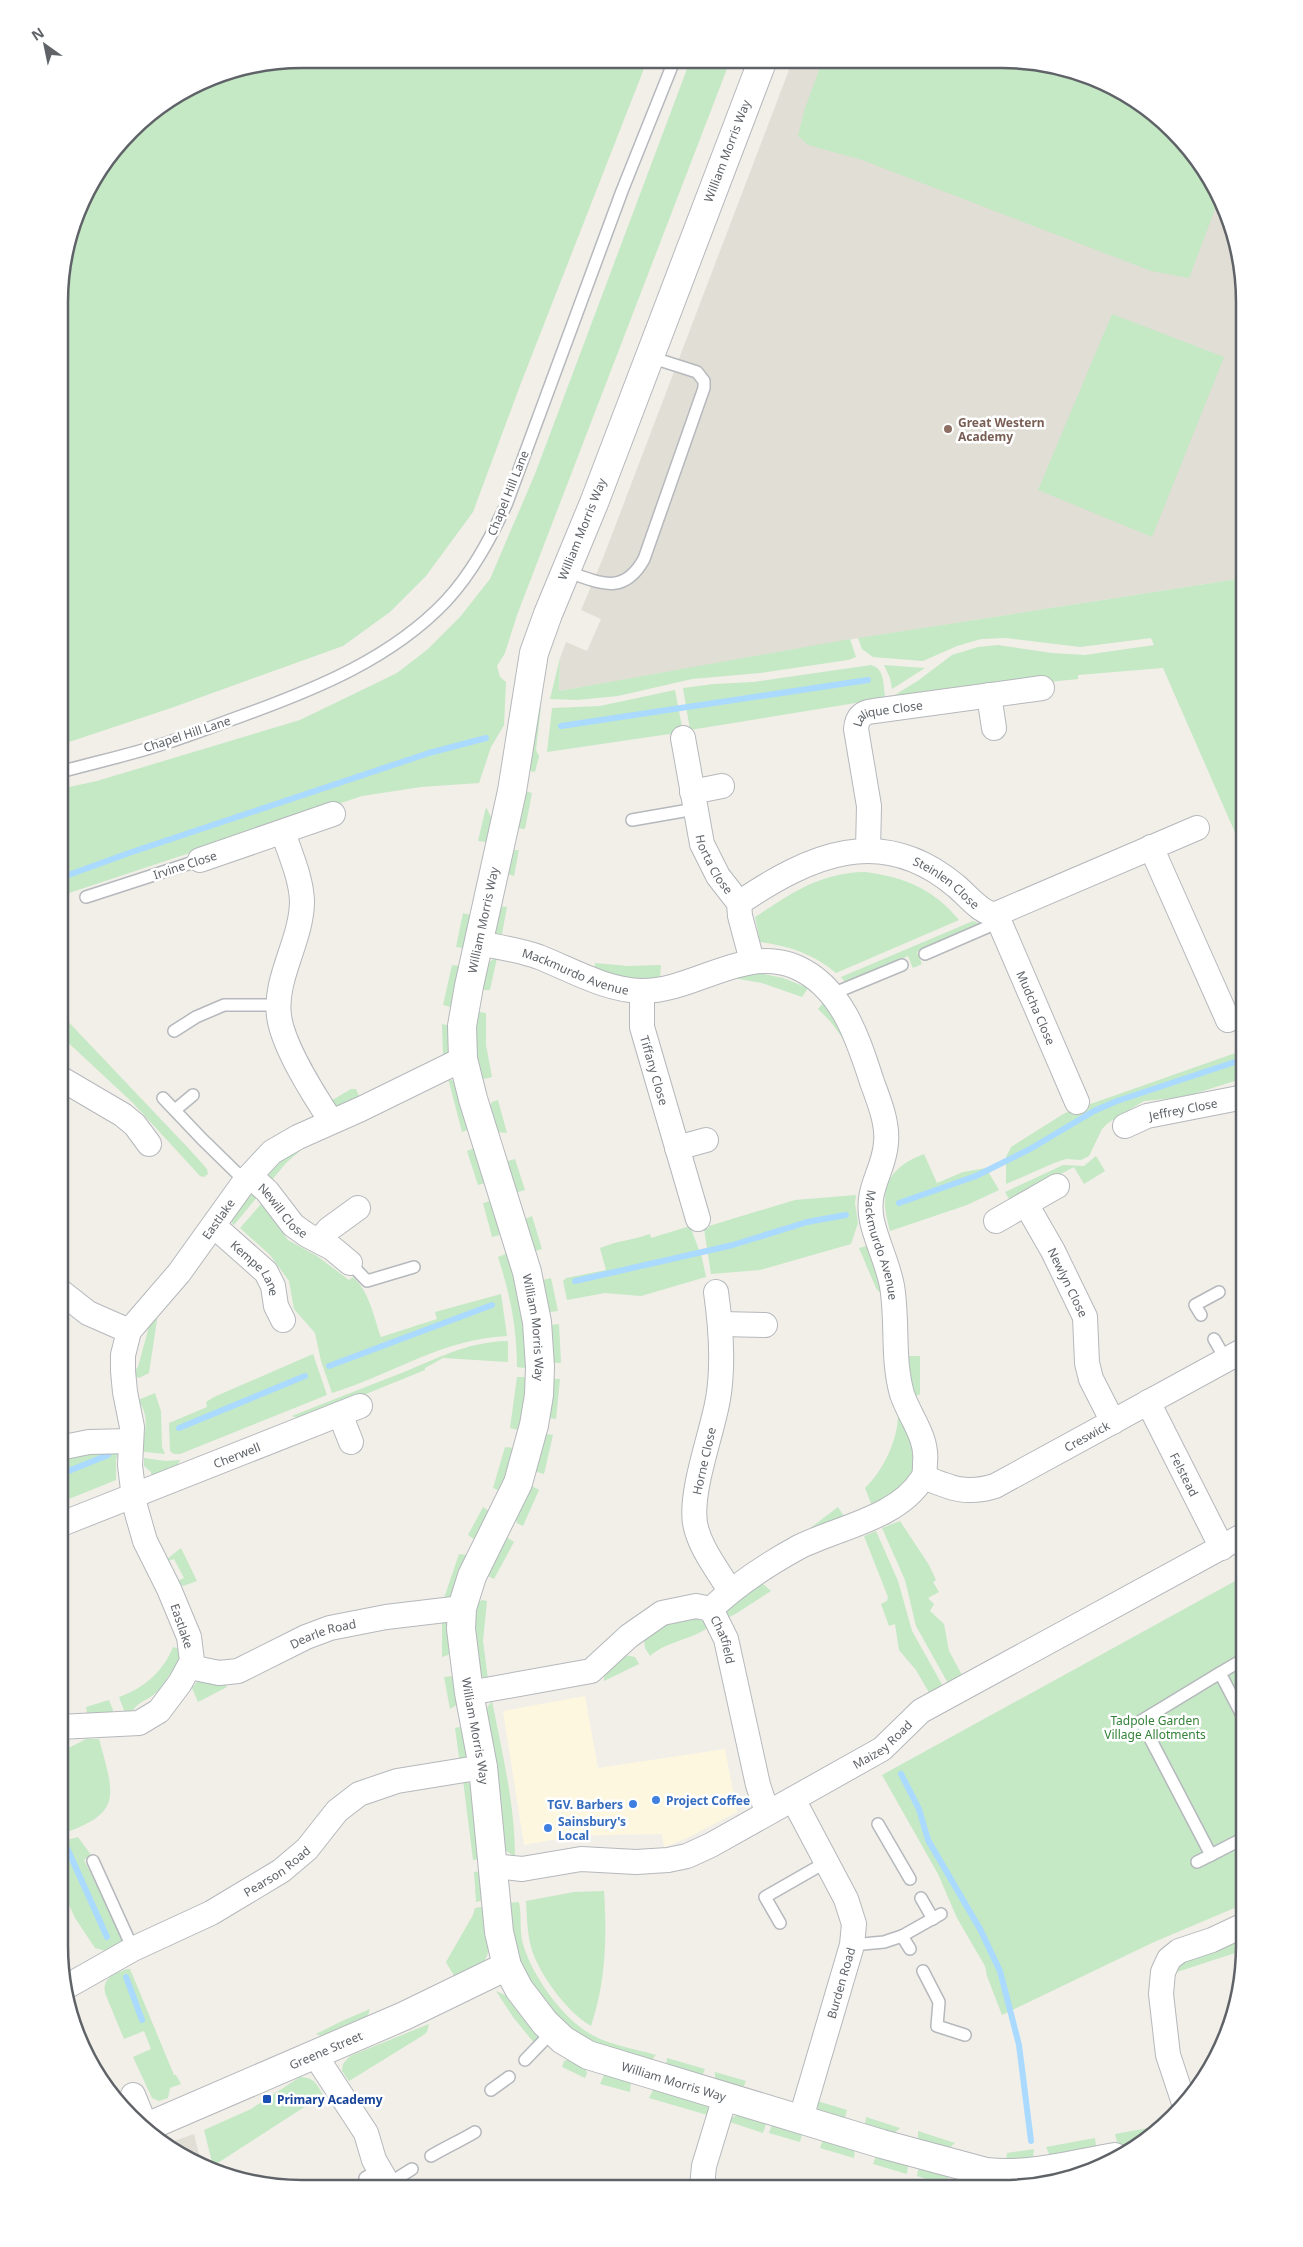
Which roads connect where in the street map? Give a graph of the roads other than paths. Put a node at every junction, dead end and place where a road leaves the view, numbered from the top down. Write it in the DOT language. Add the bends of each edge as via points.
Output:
graph roads {
  1 [pos="671,68"];
  2 [pos="760,68"];
  3 [pos="650,356"];
  4 [pos="565,571"];
  5 [pos="1042,688"];
  6 [pos="989,695"];
  7 [pos="994,728"];
  8 [pos="683,738"];
  9 [pos="68,770"];
  10 [pos="722,786"];
  11 [pos="693,800"];
  12 [pos="333,814"];
  13 [pos="632,820"];
  14 [pos="1197,828"];
  15 [pos="283,832"];
  16 [pos="1150,847"];
  17 [pos="868,850"];
  18 [pos="200,860"];
  19 [pos="86,898"];
  20 [pos="739,902"];
  21 [pos="997,918"];
  22 [pos="478,943"];
  23 [pos="926,954"];
  24 [pos="752,961"];
  25 [pos="902,965"];
  26 [pos="642,991"];
  27 [pos="832,994"];
  28 [pos="279,1005"];
  29 [pos="1228,1020"];
  30 [pos="174,1031"];
  31 [pos="463,1059"];
  32 [pos="68,1083"];
  33 [pos="194,1095"];
  34 [pos="163,1098"];
  35 [pos="1236,1099"];
  36 [pos="1077,1102"];
  37 [pos="175,1110"];
  38 [pos="331,1122"];
  39 [pos="1125,1126"];
  40 [pos="706,1140"];
  41 [pos="149,1144"];
  42 [pos="677,1148"];
  43 [pos="248,1178"];
  44 [pos="1057,1186"];
  45 [pos="1026,1204"];
  46 [pos="358,1208"];
  47 [pos="698,1220"];
  48 [pos="996,1221"];
  49 [pos="214,1226"];
  50 [pos="319,1241"];
  51 [pos="350,1263"];
  52 [pos="414,1267"];
  53 [pos="716,1292"];
  54 [pos="1219,1292"];
  55 [pos="68,1297"];
  56 [pos="1201,1315"];
  57 [pos="283,1320"];
  58 [pos="721,1324"];
  59 [pos="765,1325"];
  60 [pos="129,1331"];
  61 [pos="1214,1339"];
  62 [pos="1235,1355"];
  63 [pos="1148,1402"];
  64 [pos="1113,1422"];
  65 [pos="132,1442"];
  66 [pos="351,1442"];
  67 [pos="68,1446"];
  68 [pos="924,1477"];
  69 [pos="133,1495"];
  70 [pos="68,1522"];
  71 [pos="1236,1540"];
  72 [pos="1222,1548"];
  73 [pos="730,1591"];
  74 [pos="462,1608"];
  75 [pos="711,1609"];
  76 [pos="1236,1664"];
  77 [pos="190,1667"];
  78 [pos="1220,1673"];
  79 [pos="469,1693"];
  80 [pos="1236,1704"];
  81 [pos="1141,1721"];
  82 [pos="68,1727"];
  83 [pos="1118,1734"];
  84 [pos="483,1767"];
  85 [pos="794,1798"];
  86 [pos="767,1812"];
  87 [pos="878,1824"];
  88 [pos="1236,1842"];
  89 [pos="1211,1855"];
  90 [pos="93,1861"];
  91 [pos="828,1862"];
  92 [pos="1197,1862"];
  93 [pos="494,1866"];
  94 [pos="910,1879"];
  95 [pos="921,1898"];
  96 [pos="780,1923"];
  97 [pos="1236,1928"];
  98 [pos="902,1936"];
  99 [pos="852,1945"];
  100 [pos="133,1949"];
  101 [pos="910,1949"];
  102 [pos="507,1966"];
  103 [pos="923,1971"];
  104 [pos="78,1986"];
  105 [pos="553,2031"];
  106 [pos="965,2035"];
  107 [pos="315,2055"];
  108 [pos="525,2060"];
  109 [pos="509,2077"];
  110 [pos="491,2090"];
  111 [pos="1181,2095"];
  112 [pos="132,2096"];
  113 [pos="726,2097"];
  114 [pos="139,2114"];
  115 [pos="801,2118"];
  116 [pos="151,2125"];
  117 [pos="475,2132"];
  118 [pos="431,2156"];
  119 [pos="1083,2165"];
  120 [pos="412,2169"];
  121 [pos="1046,2175"];
  122 [pos="1043,2176"];
  123 [pos="380,2179"];
  124 [pos="703,2180"];
  1 -- 9 [label="lane, Chapel Hill Lane" via="506,505 492,536 446,601 383,652 332,680 169,742"];
  2 -- 3 [label="street, William Morris Way"];
  3 -- 4 [label="street, William Morris Way"];
  3 -- 4 [label="lane" via="697,372 704,381 704,388 644,559 632,576 616,584"];
  4 -- 22 [label="street, William Morris Way" via="534,654 512,790"];
  5 -- 6 [label="street, Lalique Close"];
  6 -- 7 [label="street"];
  6 -- 17 [label="street, Lalique Close" via="866,712 858,719 856,729 869,806"];
  8 -- 11 [label="street, Horta Close"];
  10 -- 11 [label="street"];
  11 -- 13 [label="lane"];
  11 -- 20 [label="street, Horta Close" via="706,854 718,876"];
  12 -- 15 [label="street, Irvine Close"];
  14 -- 16 [label="street"];
  15 -- 18 [label="street, Irvine Close"];
  15 -- 28 [label="street" via="300,885 302,903"];
  16 -- 21 [label="street"];
  16 -- 29 [label="street"];
  17 -- 20 [label="street, Steinlen Close" via="829,855 806,863"];
  17 -- 21 [label="street, Steinlen Close" via="895,854 925,864"];
  18 -- 19 [label="lane, Irvine Close"];
  20 -- 24 [label="street, Horta Close"];
  21 -- 23 [label="lane"];
  21 -- 36 [label="street, Mudcha Close"];
  22 -- 26 [label="street, Mackmurdo Avenue" via="538,956 600,982"];
  22 -- 31 [label="street, William Morris Way" via="462,1026"];
  24 -- 26 [label="street, Mackmurdo Avenue" via="673,986"];
  24 -- 27 [label="street, Mackmurdo Avenue" via="795,967"];
  25 -- 27 [label="lane"];
  26 -- 42 [label="street, Tiffany Close" via="642,1027"];
  27 -- 68 [label="street, Mackmurdo Avenue" via="852,1025 884,1122 886,1142 870,1202 872,1220 892,1287 894,1343 902,1394 927,1451"];
  28 -- 30 [label="lane" via="224,1005"];
  28 -- 38 [label="street" via="285,1040"];
  31 -- 38 [label="street, Eastlake" via="362,1110"];
  31 -- 74 [label="street, William Morris Way" via="527,1272 540,1367 534,1425 518,1482 472,1576"];
  32 -- 41 [label="street" via="123,1115"];
  33 -- 37 [label="lane"];
  34 -- 37 [label="lane"];
  35 -- 39 [label="street, Jeffrey Close" via="1147,1116"];
  37 -- 43 [label="lane" via="202,1139"];
  38 -- 43 [label="street, Eastlake" via="272,1152"];
  40 -- 42 [label="street"];
  42 -- 47 [label="street, Tiffany Close"];
  43 -- 49 [label="street, Eastlake"];
  43 -- 50 [label="street, Newill Close" via="267,1192 293,1225"];
  44 -- 45 [label="street"];
  45 -- 48 [label="street"];
  45 -- 64 [label="street, Newlyn Close" via="1085,1317 1089,1371"];
  46 -- 50 [label="street, Newill Close" via="329,1229"];
  49 -- 57 [label="street, Kempe Lane" via="266,1272"];
  49 -- 60 [label="street, Eastlake"];
  50 -- 51 [label="street, Newill Close"];
  51 -- 52 [label="lane" via="368,1281"];
  53 -- 58 [label="street, Horne Close"];
  54 -- 56 [label="lane" via="1195,1304"];
  55 -- 60 [label="street" via="88,1313"];
  58 -- 59 [label="street"];
  58 -- 73 [label="street, Horne Close" via="718,1398 696,1495 695,1523 705,1549"];
  60 -- 65 [label="street, Eastlake" via="123,1371"];
  61 -- 62 [label="lane"];
  62 -- 63 [label="street, Creswick"];
  63 -- 64 [label="street, Creswick"];
  63 -- 72 [label="street, Felstead"];
  64 -- 68 [label="street, Creswick" via="1006,1482 984,1490 958,1490"];
  65 -- 67 [label="street" via="89,1442"];
  65 -- 69 [label="street, Eastlake"];
  66 -- 69 [label="street, Cherwell" via="350,1410"];
  68 -- 73 [label="street" via="903,1501 799,1548"];
  69 -- 70 [label="street"];
  69 -- 77 [label="street, Eastlake" via="145,1540 189,1637"];
  71 -- 72 [label="street, Maizey Road"];
  72 -- 85 [label="street, Maizey Road" via="921,1711 882,1749"];
  73 -- 75 [label="street"];
  74 -- 77 [label="street, Dearle Road" via="344,1624 306,1637 238,1670 219,1673"];
  74 -- 79 [label="street, William Morris Way" via="463,1653"];
  75 -- 79 [label="street, Chatfield" via="696,1606 662,1613 629,1636 591,1670"];
  75 -- 86 [label="street, Chatfield" via="726,1639 758,1785"];
  76 -- 78 [label="lane"];
  77 -- 82 [label="street, Eastlake" via="159,1710 139,1723"];
  78 -- 80 [label="lane"];
  78 -- 81 [label="lane"];
  79 -- 84 [label="street, William Morris Way"];
  81 -- 83 [label="lane"];
  81 -- 89 [label="lane"];
  84 -- 93 [label="street, William Morris Way"];
  84 -- 100 [label="street, Pearson Road" via="397,1781 359,1794 337,1812 307,1849 281,1872 211,1913"];
  85 -- 86 [label="street, Maizey Road"];
  85 -- 91 [label="street, Burden Road"];
  86 -- 93 [label="street, Maizey Road" via="687,1856 636,1862 581,1860 522,1869"];
  87 -- 94 [label="lane"];
  88 -- 89 [label="lane"];
  89 -- 92 [label="lane"];
  90 -- 100 [label="lane"];
  91 -- 96 [label="lane" via="765,1897"];
  91 -- 99 [label="street, Burden Road" via="854,1924"];
  93 -- 102 [label="street, William Morris Way" via="499,1932"];
  95 -- 98 [label="lane" via="937,1916"];
  97 -- 111 [label="street" via="1179,1952 1169,1959 1162,1972 1161,1994 1168,2055"];
  98 -- 99 [label="lane" via="884,1942"];
  98 -- 101 [label="lane"];
  99 -- 115 [label="street, Burden Road"];
  100 -- 104 [label="street, Pearson Road"];
  102 -- 105 [label="street, William Morris Way" via="519,1989"];
  102 -- 107 [label="street, Greene Street"];
  103 -- 106 [label="lane" via="939,2002 937,2026"];
  105 -- 108 [label="lane"];
  105 -- 113 [label="street, William Morris Way" via="574,2048 601,2061"];
  107 -- 116 [label="street, Greene Street"];
  107 -- 123 [label="street" via="366,2133"];
  109 -- 110 [label="lane"];
  112 -- 114 [label="street"];
  113 -- 115 [label="street, William Morris Way"];
  113 -- 124 [label="street" via="704,2166"];
  115 -- 122 [label="street, William Morris Way" via="986,2172"];
  117 -- 118 [label="lane"];
  119 -- 121 [label="street, William Morris Way"];
  120 -- 123 [label="lane"];
}
